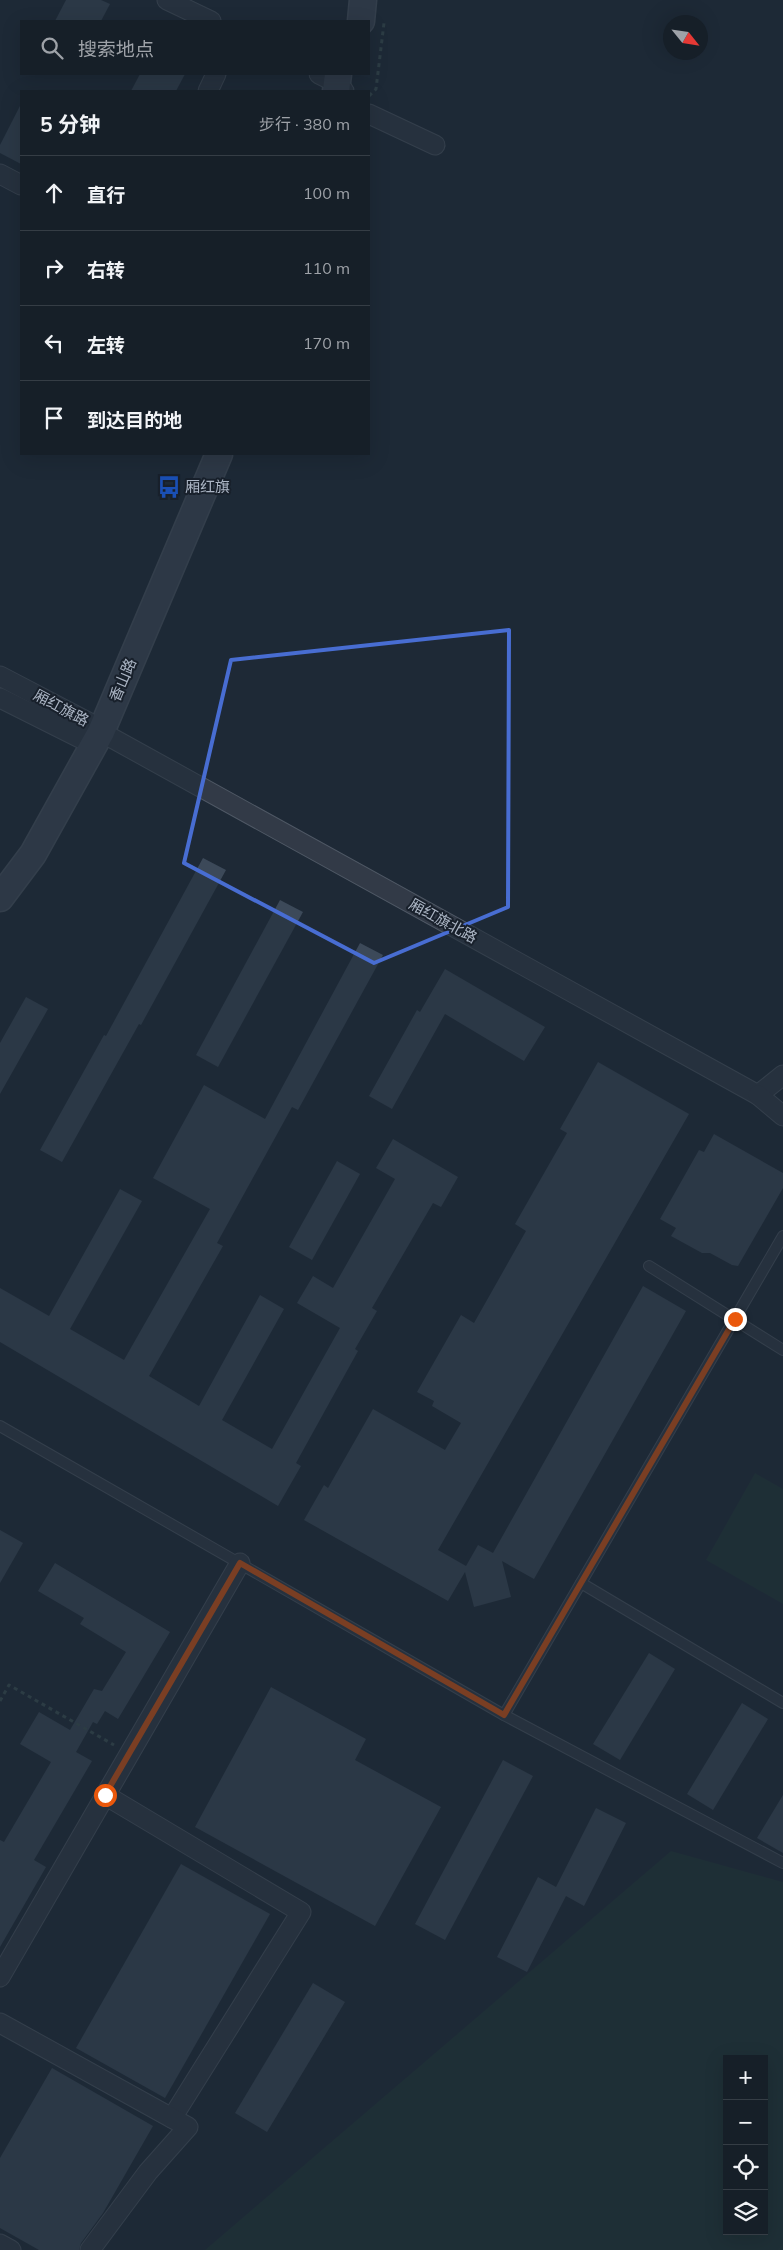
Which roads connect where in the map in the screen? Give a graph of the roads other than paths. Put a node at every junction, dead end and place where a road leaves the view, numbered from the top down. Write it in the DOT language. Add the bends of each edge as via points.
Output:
graph roads {
  1 [pos="167,0"];
  2 [pos="346,0"];
  3 [pos="363,0"];
  4 [pos="209,20"];
  5 [pos="344,20"];
  6 [pos="373,21"];
  7 [pos="216,75"];
  8 [pos="208,90"];
  9 [pos="370,114"];
  10 [pos="435,145"];
  11 [pos="0,174"];
  12 [pos="20,184"];
  13 [pos="202,455"];
  14 [pos="219,455"];
  15 [pos="0,676"];
  16 [pos="0,698"];
  17 [pos="90,731"];
  18 [pos="1,896"];
  19 [pos="783,1076"];
  20 [pos="758,1094"];
  21 [pos="783,1116"];
  22 [pos="783,1236"];
  23 [pos="649,1266"];
  24 [pos="735,1319"];
  25 [pos="783,1350"];
  26 [pos="0,1426"];
  27 [pos="240,1563"];
  28 [pos="581,1583"];
  29 [pos="783,1703"];
  30 [pos="504,1715"];
  31 [pos="105,1795"];
  32 [pos="783,1863"];
  33 [pos="0,1977"];
  34 [pos="0,2023"];
  35 [pos="172,2118"];
  36 [pos="0,2244"];
  37 [pos="11,2250"];
  38 [pos="90,2250"];
  1 -- 4 [label="street"];
  2 -- 5 [label="street"];
  3 -- 6 [label="street"];
  7 -- 8 [label="street"];
  9 -- 10 [label="street"];
  11 -- 12 [label="street"];
  13 -- 17 [label="street, 香山路"];
  14 -- 17 [label="street, 香山路"];
  15 -- 17 [label="street, 厢红旗路"];
  16 -- 17 [label="street, 厢红旗路"];
  17 -- 18 [label="street, 香山路" via="19,847"];
  17 -- 20 [label="street, 厢红旗北路"];
  19 -- 20 [label="street"];
  20 -- 21 [label="street"];
  22 -- 24 [label="lane"];
  23 -- 24 [label="lane"];
  24 -- 25 [label="lane"];
  24 -- 28 [label="lane"];
  26 -- 27 [label="lane"];
  27 -- 30 [label="lane"];
  27 -- 31 [label="street"];
  28 -- 29 [label="lane"];
  28 -- 30 [label="lane"];
  30 -- 32 [label="lane"];
  31 -- 33 [label="street"];
  31 -- 35 [label="street" via="301,1912"];
  34 -- 35 [label="street"];
  35 -- 38 [label="street" via="188,2127 148,2172"];
  36 -- 37 [label="street"];
}
